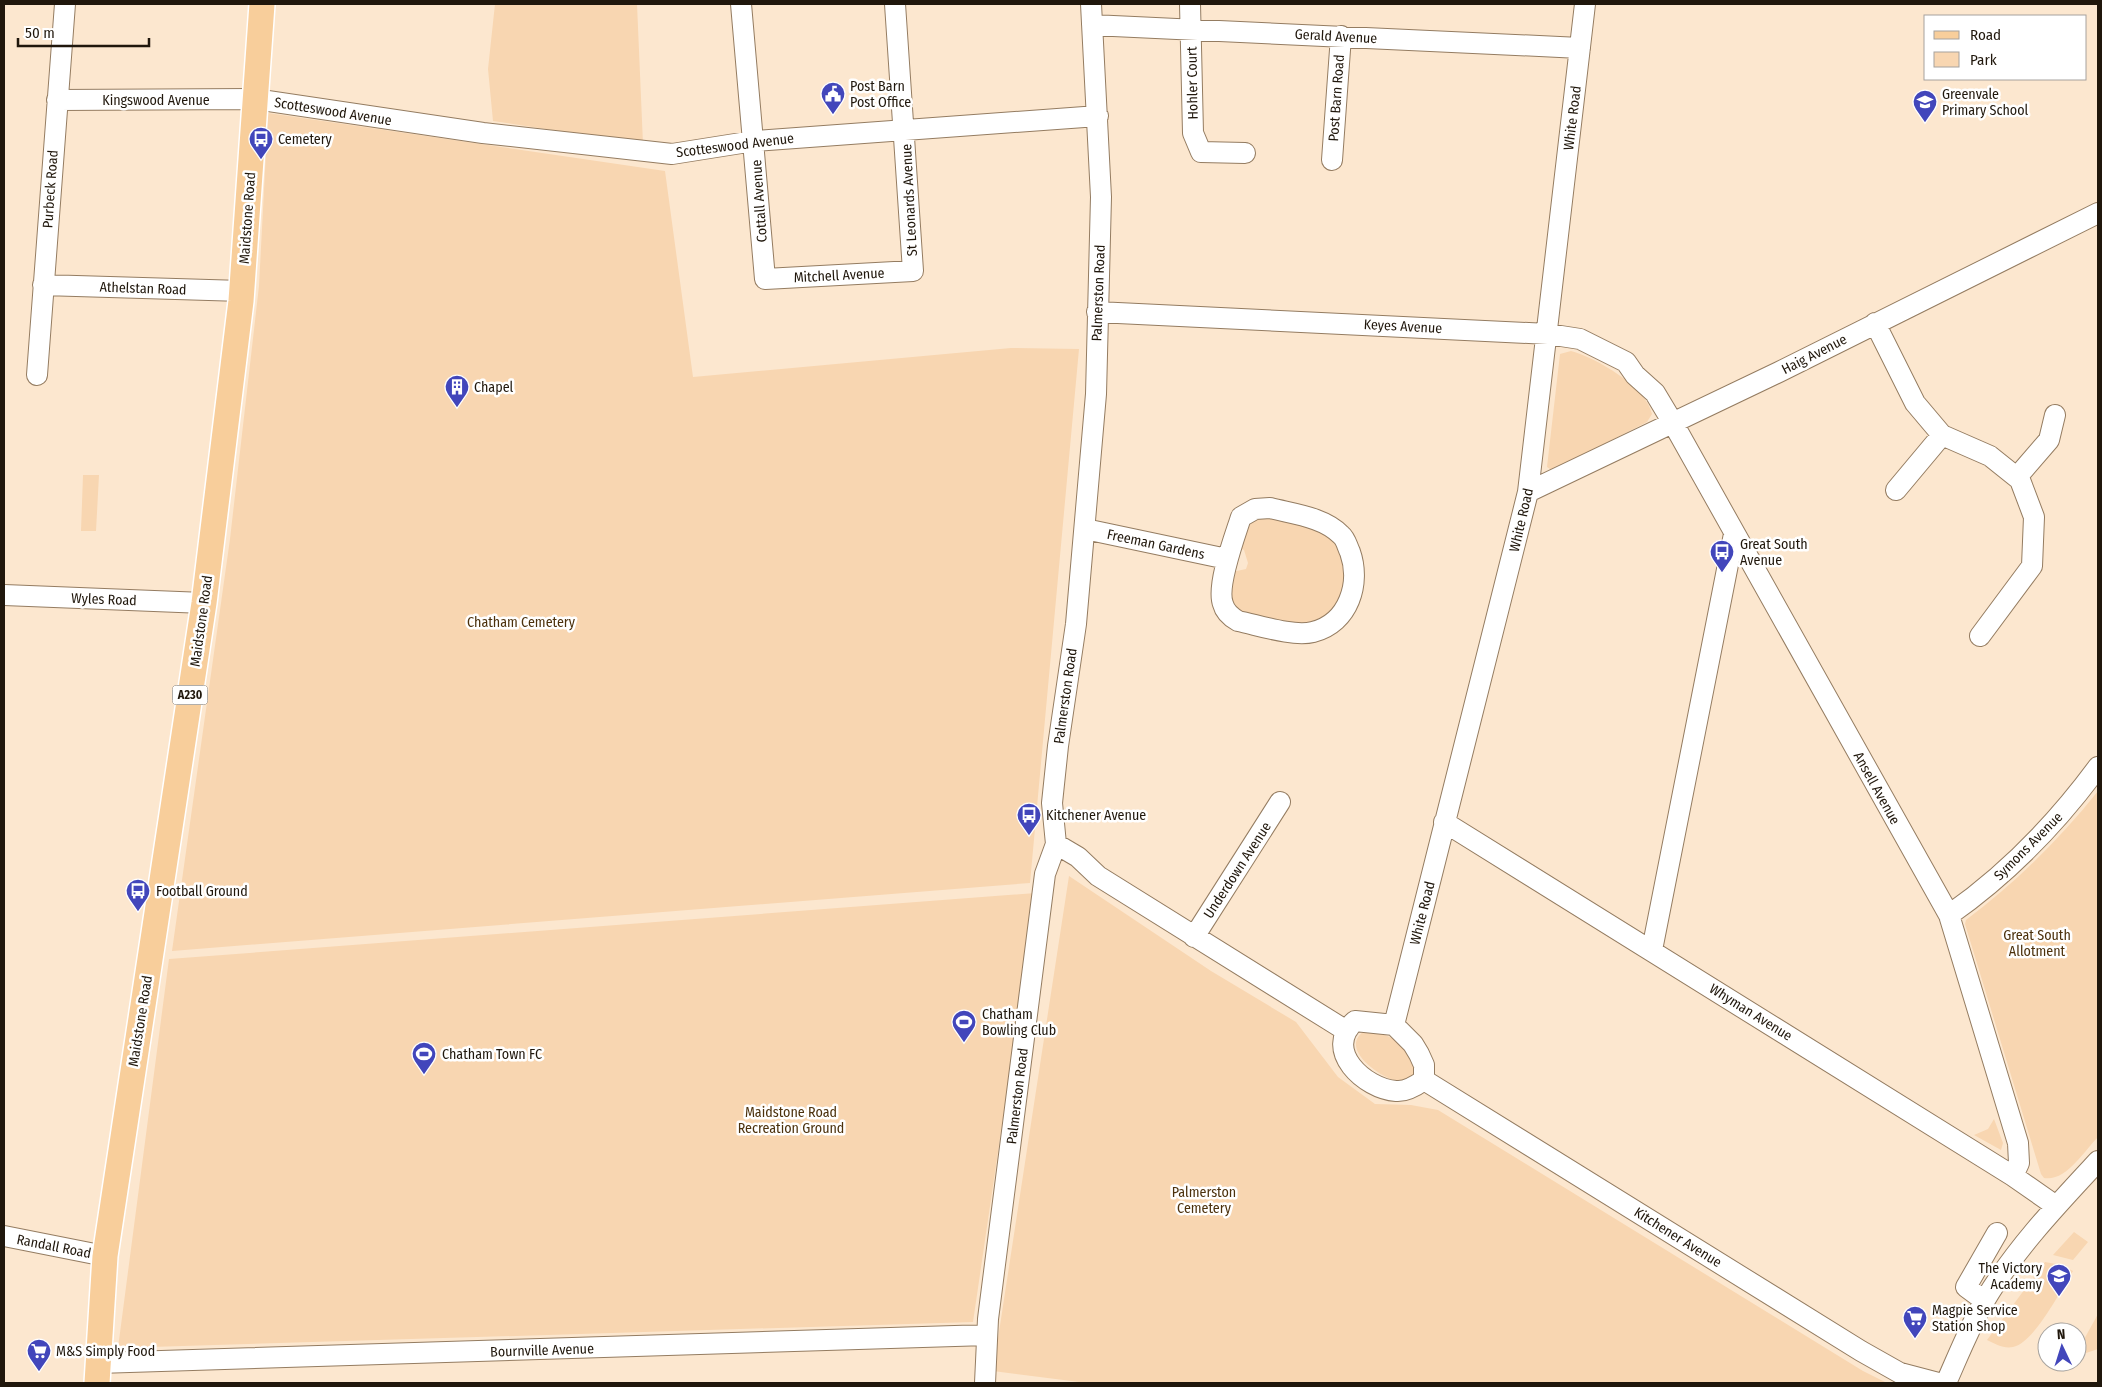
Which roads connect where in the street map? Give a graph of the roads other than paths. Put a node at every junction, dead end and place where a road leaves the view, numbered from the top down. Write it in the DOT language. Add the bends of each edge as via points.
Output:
graph roads {
  1 [pos="64,4"];
  2 [pos="262,4"];
  3 [pos="741,4"];
  4 [pos="895,4"];
  5 [pos="1091,4"];
  6 [pos="1190,4"];
  7 [pos="1585,4"];
  8 [pos="1092,25"];
  9 [pos="1191,30"];
  10 [pos="1341,36"];
  11 [pos="1580,48"];
  12 [pos="57,100"];
  13 [pos="254,100"];
  14 [pos="1098,116"];
  15 [pos="905,129"];
  16 [pos="754,141"];
  17 [pos="1245,154"];
  18 [pos="1332,160"];
  19 [pos="2098,213"];
  20 [pos="913,271"];
  21 [pos="765,279"];
  22 [pos="43,284"];
  23 [pos="242,291"];
  24 [pos="1097,312"];
  25 [pos="1875,323"];
  26 [pos="1548,334"];
  27 [pos="36,375"];
  28 [pos="2056,415"];
  29 [pos="1673,423"];
  30 [pos="1942,435"];
  31 [pos="2017,477"];
  32 [pos="1896,490"];
  33 [pos="1528,492"];
  34 [pos="1085,529"];
  35 [pos="1734,534"];
  36 [pos="1227,559"];
  37 [pos="4,594"];
  38 [pos="204,603"];
  39 [pos="1980,636"];
  40 [pos="2098,767"];
  41 [pos="1280,802"];
  42 [pos="1444,822"];
  43 [pos="1056,844"];
  44 [pos="1949,916"];
  45 [pos="1194,937"];
  46 [pos="1652,950"];
  47 [pos="1394,1025"];
  48 [pos="1345,1030"];
  49 [pos="1424,1080"];
  50 [pos="2098,1161"];
  51 [pos="2013,1176"];
  52 [pos="2056,1206"];
  53 [pos="1997,1233"];
  54 [pos="4,1236"];
  55 [pos="105,1256"];
  56 [pos="1985,1300"];
  57 [pos="987,1335"];
  58 [pos="97,1373"];
  59 [pos="985,1383"];
  60 [pos="1938,1383"];
  61 [pos="1946,1383"];
  1 -- 12 [label="street, Purbeck Road"];
  2 -- 13 [label="main road, Maidstone Road / A230"];
  3 -- 16 [label="street, Cottall Avenue"];
  4 -- 15 [label="street, St Leonards Avenue"];
  5 -- 8 [label="street, Palmerston Road"];
  6 -- 9 [label="street"];
  7 -- 11 [label="street, White Road"];
  8 -- 9 [label="street, Gerald Avenue"];
  8 -- 14 [label="street, Palmerston Road"];
  9 -- 10 [label="street, Gerald Avenue"];
  9 -- 17 [label="street, Hohler Court" via="1193,133 1202,152"];
  10 -- 11 [label="street, Gerald Avenue"];
  10 -- 18 [label="street, Post Barn Road"];
  11 -- 26 [label="street, White Road"];
  12 -- 13 [label="street, Kingswood Avenue"];
  12 -- 22 [label="street, Purbeck Road"];
  13 -- 16 [label="street, Scotteswood Avenue" via="467,131 672,154"];
  13 -- 23 [label="main road, Maidstone Road / A230"];
  14 -- 15 [label="street, Scotteswood Avenue"];
  14 -- 24 [label="street, Palmerston Road" via="1101,197"];
  15 -- 16 [label="street, Scotteswood Avenue"];
  15 -- 20 [label="street, St Leonards Avenue"];
  16 -- 21 [label="street, Cottall Avenue"];
  19 -- 25 [label="street, Haig Avenue"];
  20 -- 21 [label="street, Mitchell Avenue"];
  22 -- 23 [label="street, Athelstan Road"];
  22 -- 27 [label="street, Purbeck Road"];
  23 -- 38 [label="main road, Maidstone Road / A230"];
  24 -- 26 [label="street, Keyes Avenue"];
  24 -- 34 [label="street, Palmerston Road" via="1096,394"];
  25 -- 29 [label="street, Haig Avenue"];
  25 -- 30 [label="street" via="1916,403"];
  26 -- 29 [label="street, Keyes Avenue" via="1580,340 1626,362 1655,393"];
  26 -- 33 [label="street, White Road"];
  28 -- 31 [label="street" via="2049,440"];
  29 -- 33 [label="street, Haig Avenue"];
  29 -- 35 [label="street, Ansell Avenue"];
  30 -- 31 [label="street" via="1990,456"];
  30 -- 32 [label="street"];
  31 -- 39 [label="street" via="2034,517 2032,566"];
  33 -- 42 [label="street, White Road"];
  34 -- 36 [label="street, Freeman Gardens"];
  34 -- 43 [label="street, Palmerston Road" via="1052,804"];
  35 -- 44 [label="street, Ansell Avenue"];
  35 -- 46 [label="street"];
  36 -- 36 [label="street" via="1241,517 1255,509 1270,508 1321,522 1342,536 1354,564 1355,582 1350,599 1338,618 1326,627 1300,633 1238,621 1230,616 1222,603"];
  37 -- 38 [label="street, Wyles Road"];
  38 -- 55 [label="main road, Maidstone Road / A230"];
  40 -- 44 [label="street, Symons Avenue" via="2061,815 2012,864"];
  41 -- 45 [label="street, Underdown Avenue"];
  42 -- 46 [label="street, Whyman Avenue"];
  42 -- 47 [label="street, White Road"];
  43 -- 45 [label="street" via="1078,857 1098,876"];
  43 -- 57 [label="street, Palmerston Road" via="1045,874"];
  44 -- 51 [label="street, Ansell Avenue" via="2019,1148 2020,1163"];
  45 -- 48 [label="street"];
  46 -- 51 [label="street, Whyman Avenue"];
  47 -- 48 [label="street" via="1355,1021"];
  47 -- 49 [label="street" via="1420,1054"];
  48 -- 49 [label="street" via="1342,1052 1364,1077 1375,1084 1397,1092"];
  49 -- 60 [label="street, Kitchener Avenue" via="1860,1351 1900,1373"];
  50 -- 52 [label="street"];
  51 -- 52 [label="street, Whyman Avenue"];
  52 -- 56 [label="street"];
  53 -- 56 [label="street" via="1966,1287"];
  54 -- 55 [label="street, Randall Road"];
  55 -- 58 [label="main road, Maidstone Road / A230"];
  56 -- 61 [label="street"];
  57 -- 58 [label="street, Bournville Avenue"];
  57 -- 59 [label="street, Palmerston Road"];
}
